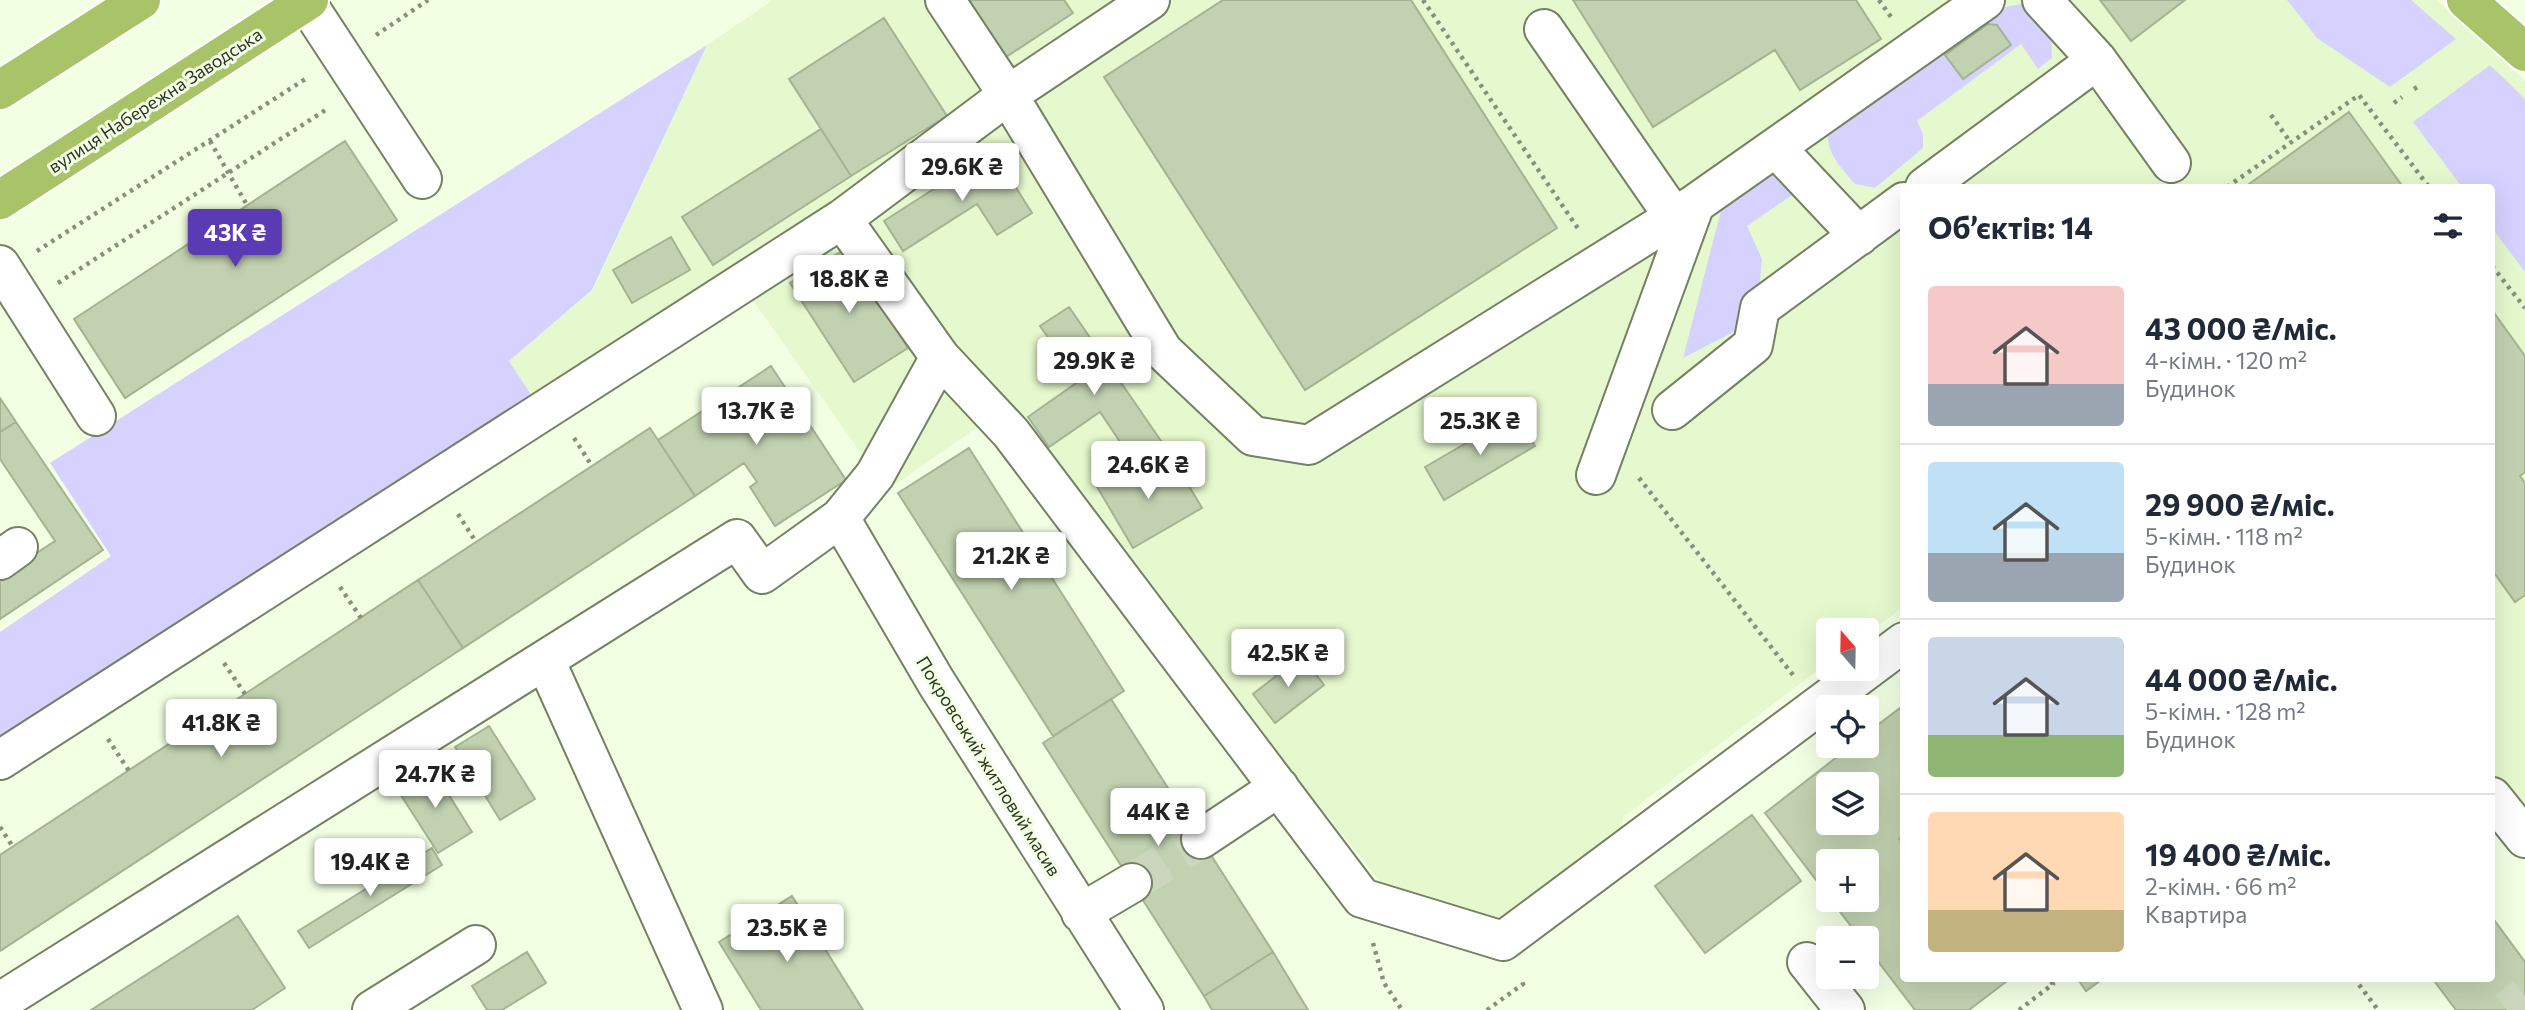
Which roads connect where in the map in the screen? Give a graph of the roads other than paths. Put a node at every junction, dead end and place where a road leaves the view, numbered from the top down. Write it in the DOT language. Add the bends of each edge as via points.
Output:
graph roads {
  1 [pos="141,0"];
  2 [pos="945,0"];
  3 [pos="1150,0"];
  4 [pos="1984,0"];
  5 [pos="2042,0"];
  6 [pos="2466,0"];
  7 [pos="307,1"];
  8 [pos="1544,29"];
  9 [pos="2525,52"];
  10 [pos="2098,60"];
  11 [pos="0,90"];
  12 [pos="1008,95"];
  13 [pos="1776,148"];
  14 [pos="2171,163"];
  15 [pos="422,179"];
  16 [pos="1929,184"];
  17 [pos="0,200"];
  18 [pos="1900,205"];
  19 [pos="1684,210"];
  20 [pos="842,219"];
  21 [pos="1858,236"];
  22 [pos="10,281"];
  23 [pos="940,357"];
  24 [pos="1672,410"];
  25 [pos="96,416"];
  26 [pos="1613,472"];
  27 [pos="840,518"];
  28 [pos="1900,645"];
  29 [pos="545,660"];
  30 [pos="0,760"];
  31 [pos="1279,787"];
  32 [pos="2495,801"];
  33 [pos="2525,838"];
  34 [pos="1201,839"];
  35 [pos="1132,883"];
  36 [pos="1081,913"];
  37 [pos="475,945"];
  38 [pos="1807,962"];
  39 [pos="0,1002"];
  40 [pos="372,1010"];
  41 [pos="703,1010"];
  42 [pos="1144,1010"];
  43 [pos="1845,1010"];
  1 -- 11 [label="main road"];
  2 -- 12 [label="street"];
  3 -- 12 [label="street"];
  4 -- 13 [label="street"];
  5 -- 10 [label="street"];
  6 -- 9 [label="main road"];
  7 -- 15 [label="street"];
  7 -- 17 [label="main road, вулиця Набережна Заводська"];
  8 -- 19 [label="street"];
  10 -- 14 [label="street"];
  10 -- 16 [label="street"];
  12 -- 19 [label="street" via="1163,351 1253,436 1309,445"];
  12 -- 20 [label="street"];
  13 -- 19 [label="street"];
  13 -- 21 [label="street"];
  18 -- 21 [label="street"];
  19 -- 26 [label="street"];
  20 -- 23 [label="street"];
  20 -- 30 [label="street"];
  21 -- 24 [label="street" via="1760,308 1754,345"];
  22 -- 25 [label="street"];
  23 -- 27 [label="street" via="874,475"];
  23 -- 31 [label="street" via="1011,433"];
  27 -- 29 [label="street" via="762,573 737,539"];
  27 -- 36 [label="street, Покровський житловий масив"];
  28 -- 31 [label="street" via="1503,941 1362,898"];
  29 -- 39 [label="street"];
  29 -- 41 [label="street"];
  31 -- 34 [label="street"];
  32 -- 33 [label="street"];
  35 -- 36 [label="street"];
  36 -- 42 [label="street, Покровський житловий масив"];
  37 -- 40 [label="street"];
  38 -- 43 [label="street"];
}
